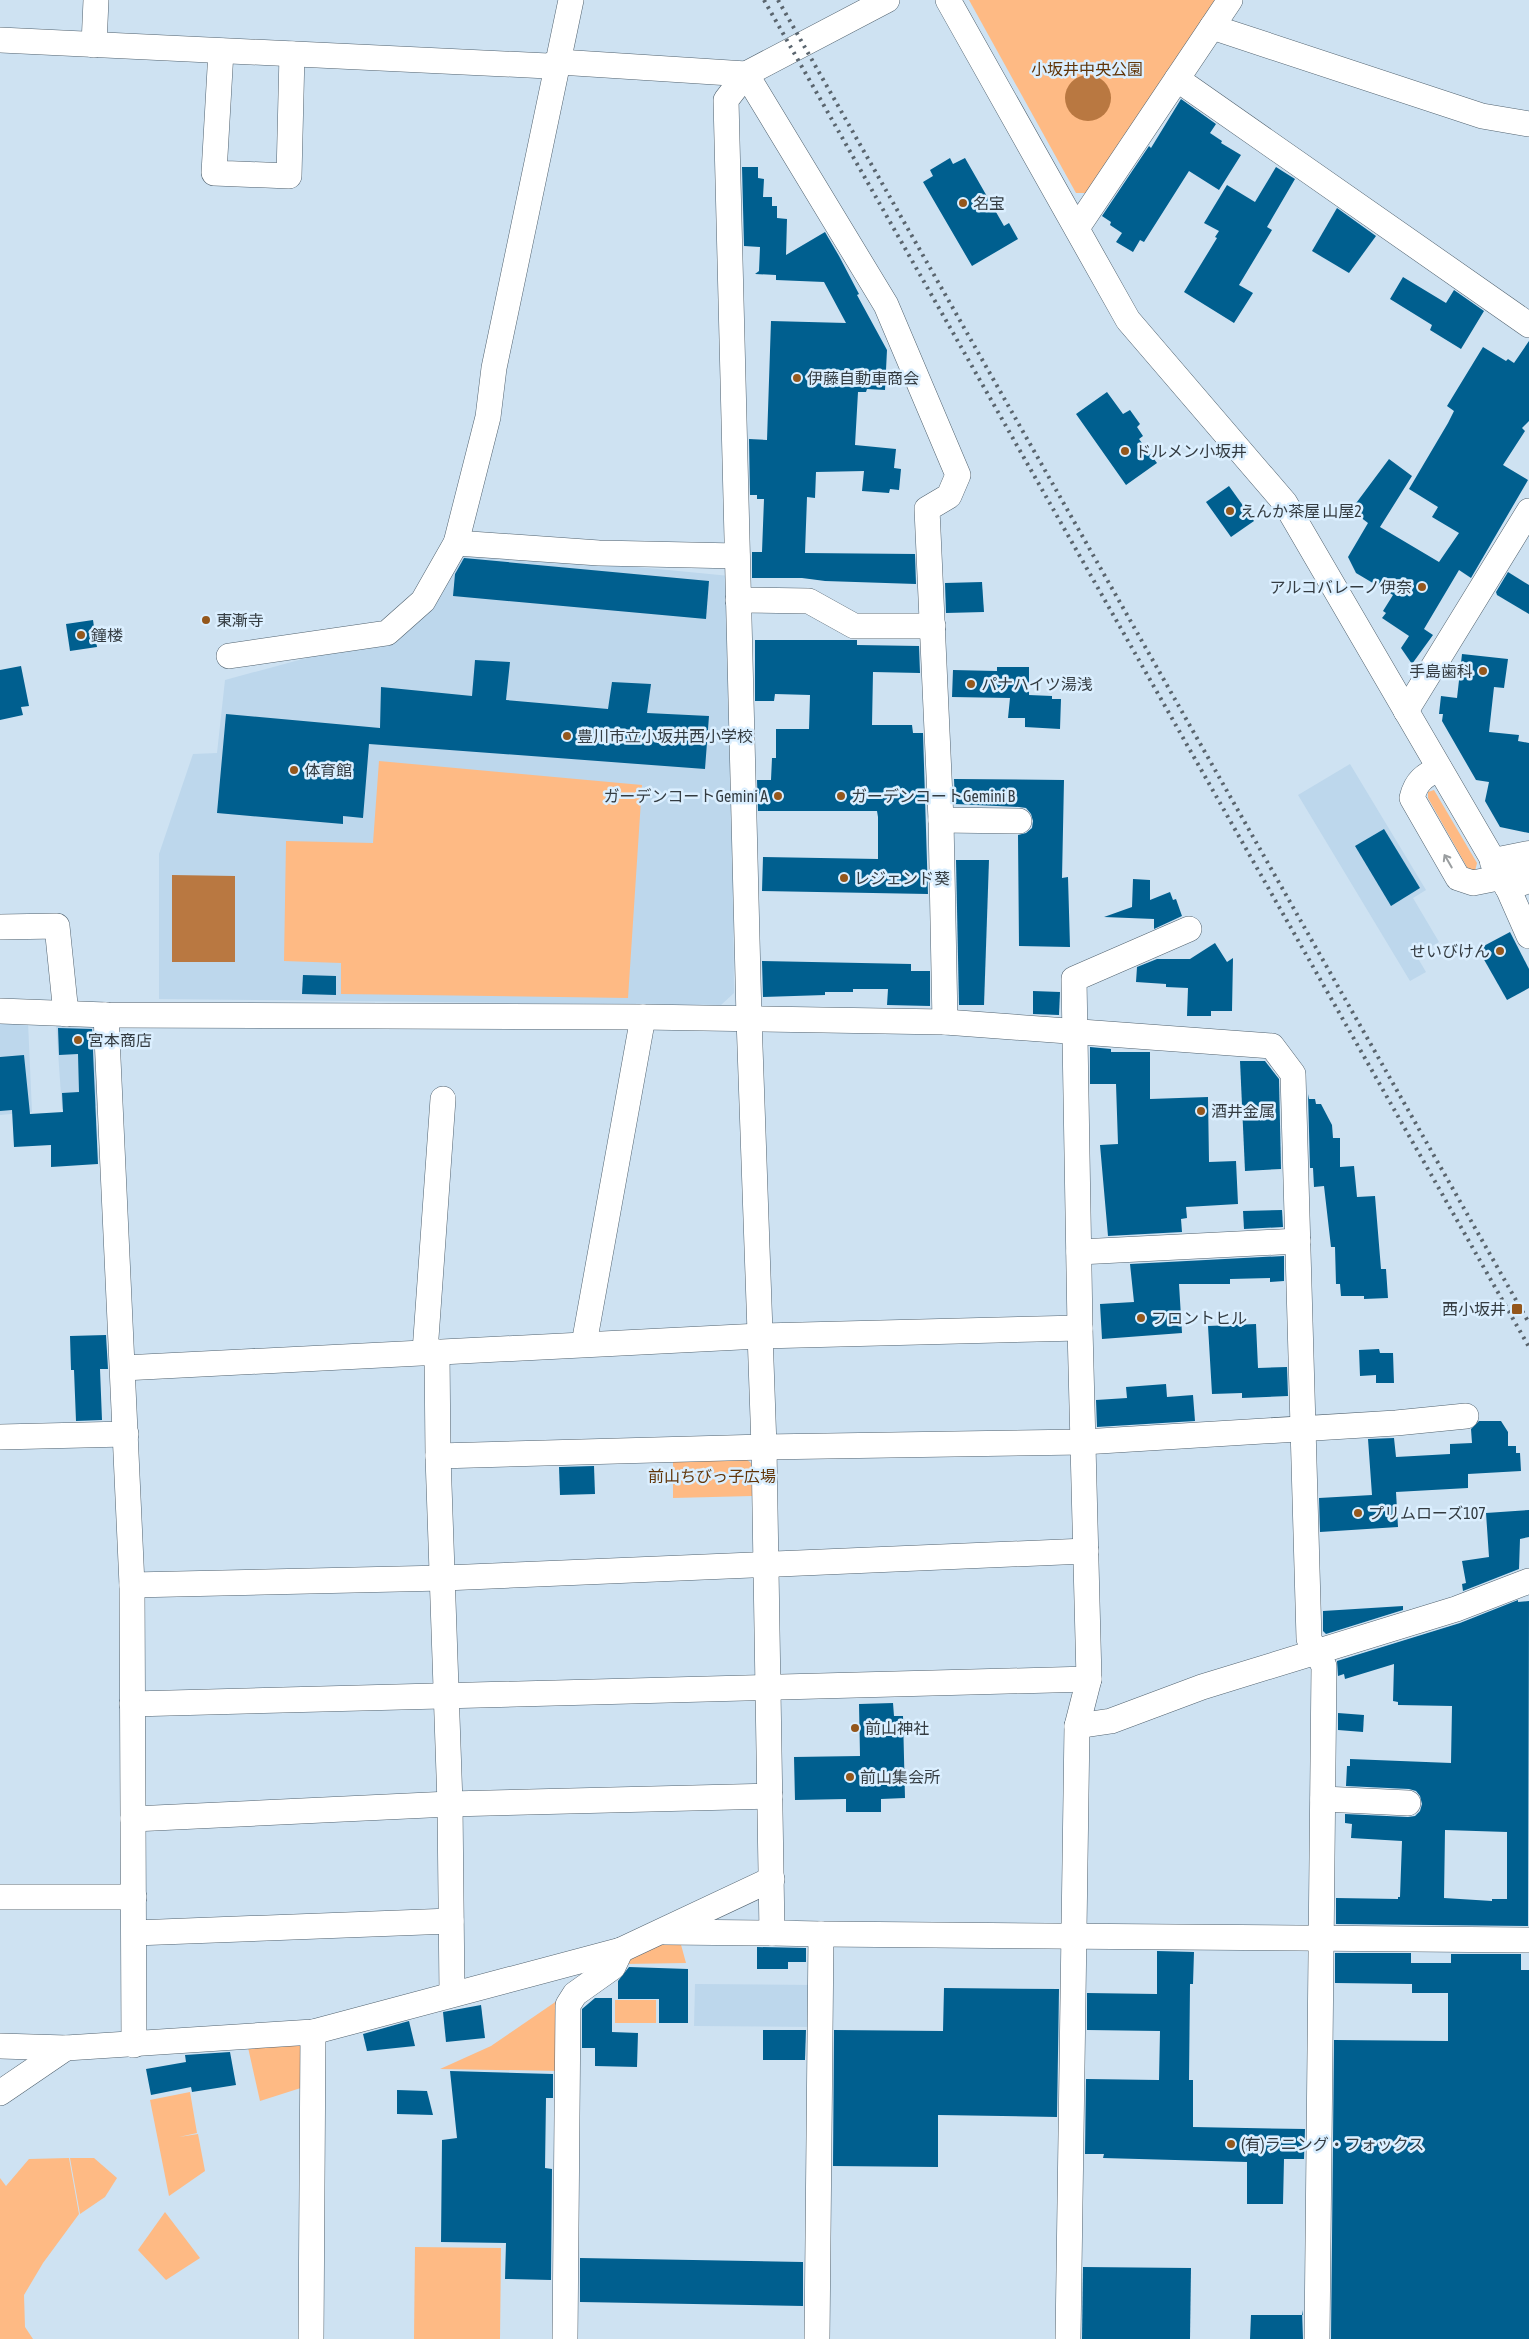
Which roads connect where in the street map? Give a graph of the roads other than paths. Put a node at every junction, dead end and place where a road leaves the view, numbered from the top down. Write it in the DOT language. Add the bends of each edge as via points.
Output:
graph roads {
  1 [pos="96,0"];
  2 [pos="571,0"];
  3 [pos="887,0"];
  4 [pos="948,0"];
  5 [pos="1230,0"];
  6 [pos="1212,27"];
  7 [pos="0,40"];
  8 [pos="94,45"];
  9 [pos="221,51"];
  10 [pos="292,54"];
  11 [pos="560,62"];
  12 [pos="746,74"];
  13 [pos="1177,79"];
  14 [pos="1524,116"];
  15 [pos="1077,228"];
  16 [pos="1529,325"];
  17 [pos="1529,511"];
  18 [pos="456,543"];
  19 [pos="737,556"];
  20 [pos="738,600"];
  21 [pos="932,626"];
  22 [pos="229,656"];
  23 [pos="1406,711"];
  24 [pos="1439,768"];
  25 [pos="941,820"];
  26 [pos="1019,821"];
  27 [pos="1529,855"];
  28 [pos="1508,876"];
  29 [pos="0,927"];
  30 [pos="1189,929"];
  31 [pos="1529,936"];
  32 [pos="0,1011"];
  33 [pos="66,1014"];
  34 [pos="106,1015"];
  35 [pos="642,1017"];
  36 [pos="749,1018"];
  37 [pos="945,1022"];
  38 [pos="1075,1032"];
  39 [pos="443,1100"];
  40 [pos="1298,1241"];
  41 [pos="1079,1252"];
  42 [pos="1080,1328"];
  43 [pos="760,1336"];
  44 [pos="584,1344"];
  45 [pos="431,1352"];
  46 [pos="123,1368"];
  47 [pos="1466,1416"];
  48 [pos="1303,1428"];
  49 [pos="126,1434"];
  50 [pos="0,1437"];
  51 [pos="1084,1442"];
  52 [pos="764,1447"];
  53 [pos="438,1456"];
  54 [pos="1086,1551"];
  55 [pos="766,1565"];
  56 [pos="444,1578"];
  57 [pos="1529,1581"];
  58 [pos="132,1585"];
  59 [pos="1317,1652"];
  60 [pos="1089,1679"];
  61 [pos="769,1687"];
  62 [pos="447,1695"];
  63 [pos="132,1704"];
  64 [pos="1078,1726"];
  65 [pos="770,1796"];
  66 [pos="1323,1799"];
  67 [pos="1408,1803"];
  68 [pos="450,1804"];
  69 [pos="133,1819"];
  70 [pos="772,1880"];
  71 [pos="0,1897"];
  72 [pos="134,1897"];
  73 [pos="451,1921"];
  74 [pos="657,1932"];
  75 [pos="772,1933"];
  76 [pos="134,1934"];
  77 [pos="822,1934"];
  78 [pos="1073,1937"];
  79 [pos="1321,1939"];
  80 [pos="1529,1940"];
  81 [pos="621,1950"];
  82 [pos="452,1994"];
  83 [pos="313,2032"];
  84 [pos="134,2045"];
  85 [pos="0,2046"];
  86 [pos="66,2048"];
  87 [pos="0,2093"];
  88 [pos="311,2339"];
  89 [pos="565,2339"];
  90 [pos="817,2339"];
  91 [pos="1068,2339"];
  92 [pos="1317,2339"];
  1 -- 8 [label="street"];
  2 -- 11 [label="street"];
  3 -- 12 [label="street"];
  4 -- 15 [label="street"];
  5 -- 6 [label="street"];
  6 -- 13 [label="street"];
  6 -- 14 [label="street" via="1482,116"];
  7 -- 8 [label="street"];
  8 -- 9 [label="street"];
  9 -- 10 [label="street"];
  9 -- 10 [label="street" via="214,173 289,176"];
  10 -- 11 [label="street" via="548,66"];
  11 -- 12 [label="street"];
  11 -- 18 [label="street" via="494,368 488,417"];
  12 -- 19 [label="street" via="726,100"];
  12 -- 21 [label="street" via="886,305 958,475 950,496 927,509"];
  13 -- 15 [label="street"];
  13 -- 16 [label="street"];
  15 -- 23 [label="street" via="1128,320 1285,503"];
  17 -- 23 [label="street"];
  18 -- 19 [label="street" via="598,553"];
  18 -- 22 [label="street" via="423,601 387,633"];
  19 -- 20 [label="street"];
  20 -- 21 [label="street" via="809,601 854,626"];
  20 -- 36 [label="street"];
  21 -- 25 [label="street"];
  23 -- 24 [label="street"];
  24 -- 28 [label="street"];
  28 -- 24 [label="street, one-way" via="1473,883 1458,878 1412,798 1415,786 1422,778"];
  25 -- 26 [label="street"];
  25 -- 37 [label="street"];
  27 -- 28 [label="street"];
  28 -- 31 [label="street"];
  29 -- 33 [label="street" via="57,926"];
  30 -- 38 [label="street" via="1074,979"];
  32 -- 33 [label="street"];
  33 -- 34 [label="street"];
  34 -- 35 [label="street"];
  34 -- 46 [label="street"];
  35 -- 36 [label="street"];
  35 -- 44 [label="street"];
  36 -- 37 [label="street"];
  36 -- 43 [label="street"];
  37 -- 38 [label="street"];
  38 -- 40 [label="street" via="1272,1046 1293,1074"];
  38 -- 41 [label="street"];
  39 -- 45 [label="street"];
  40 -- 41 [label="street"];
  40 -- 48 [label="street"];
  41 -- 42 [label="street"];
  42 -- 43 [label="street"];
  42 -- 51 [label="street"];
  43 -- 44 [label="street"];
  43 -- 52 [label="street"];
  44 -- 45 [label="street"];
  45 -- 46 [label="street"];
  45 -- 53 [label="street"];
  46 -- 49 [label="street"];
  47 -- 48 [label="street"];
  48 -- 51 [label="street"];
  48 -- 59 [label="street" via="1310,1638"];
  49 -- 50 [label="street"];
  49 -- 58 [label="street"];
  51 -- 52 [label="street"];
  51 -- 54 [label="street"];
  52 -- 53 [label="street"];
  52 -- 55 [label="street"];
  53 -- 56 [label="street"];
  54 -- 55 [label="street"];
  54 -- 60 [label="street"];
  55 -- 56 [label="street"];
  55 -- 61 [label="street"];
  56 -- 58 [label="street"];
  56 -- 62 [label="street"];
  57 -- 59 [label="street" via="1456,1609"];
  58 -- 63 [label="street"];
  59 -- 64 [label="street" via="1202,1687 1111,1721"];
  59 -- 66 [label="street" via="1324,1666"];
  60 -- 61 [label="street"];
  60 -- 64 [label="street"];
  61 -- 62 [label="street"];
  61 -- 65 [label="street"];
  62 -- 63 [label="street"];
  62 -- 68 [label="street"];
  63 -- 69 [label="street"];
  64 -- 78 [label="street"];
  65 -- 68 [label="street"];
  65 -- 70 [label="street"];
  66 -- 67 [label="street"];
  66 -- 79 [label="street"];
  68 -- 69 [label="street"];
  68 -- 73 [label="street"];
  69 -- 72 [label="street"];
  70 -- 74 [label="street"];
  70 -- 75 [label="street"];
  71 -- 72 [label="street"];
  72 -- 76 [label="street"];
  73 -- 76 [label="street"];
  73 -- 82 [label="street"];
  74 -- 75 [label="street"];
  74 -- 81 [label="street"];
  75 -- 77 [label="street"];
  76 -- 84 [label="street"];
  77 -- 78 [label="street"];
  77 -- 90 [label="street"];
  78 -- 79 [label="street"];
  78 -- 91 [label="street"];
  79 -- 80 [label="street"];
  79 -- 92 [label="street"];
  81 -- 82 [label="street"];
  81 -- 89 [label="street" via="613,1967 575,1994 568,2005"];
  82 -- 83 [label="street"];
  83 -- 84 [label="street"];
  83 -- 88 [label="street"];
  84 -- 86 [label="street"];
  85 -- 86 [label="street"];
  86 -- 87 [label="street"];
}
